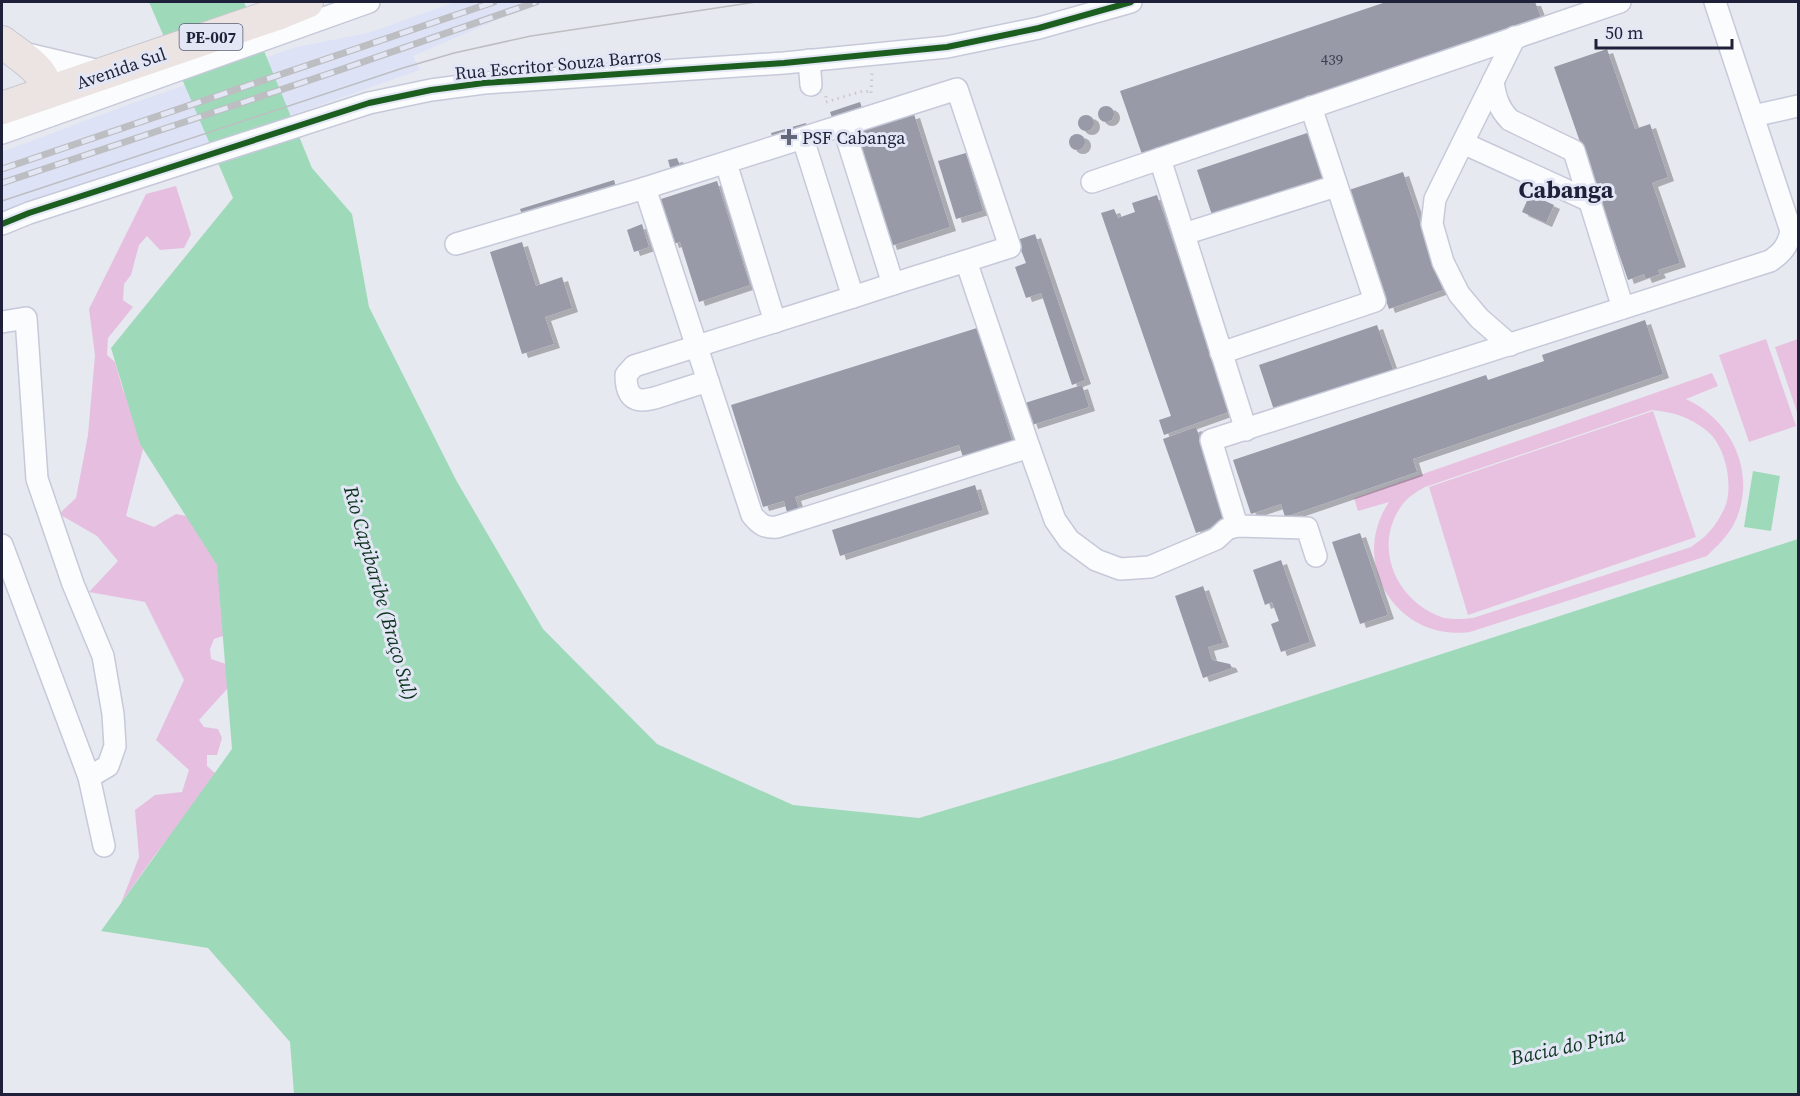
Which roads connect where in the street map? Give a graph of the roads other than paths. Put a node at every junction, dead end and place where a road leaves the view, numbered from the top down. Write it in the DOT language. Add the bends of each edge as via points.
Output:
graph roads {
  1 [pos="369,2"];
  2 [pos="1131,2"];
  3 [pos="1620,2"];
  4 [pos="1715,2"];
  5 [pos="1590,6"];
  6 [pos="292,15"];
  7 [pos="1515,37"];
  8 [pos="5,44"];
  9 [pos="809,60"];
  10 [pos="108,73"];
  11 [pos="145,75"];
  12 [pos="1494,81"];
  13 [pos="819,90"];
  14 [pos="41,95"];
  15 [pos="1798,106"];
  16 [pos="1311,107"];
  17 [pos="2,108"];
  18 [pos="1753,116"];
  19 [pos="843,126"];
  20 [pos="2,133"];
  21 [pos="803,139"];
  22 [pos="1463,143"];
  23 [pos="1160,159"];
  24 [pos="726,163"];
  25 [pos="1092,182"];
  26 [pos="1336,186"];
  27 [pos="645,188"];
  28 [pos="1590,201"];
  29 [pos="2,224"];
  30 [pos="1184,234"];
  31 [pos="456,244"];
  32 [pos="966,261"];
  33 [pos="893,284"];
  34 [pos="853,297"];
  35 [pos="1623,308"];
  36 [pos="2,322"];
  37 [pos="775,322"];
  38 [pos="1510,345"];
  39 [pos="696,347"];
  40 [pos="1221,353"];
  41 [pos="708,381"];
  42 [pos="1246,430"];
  43 [pos="1029,447"];
  44 [pos="1237,526"];
  45 [pos="2,545"];
  46 [pos="1316,556"];
  47 [pos="89,777"];
  48 [pos="104,846"];
  1 -- 6 [label="street"];
  2 -- 9 [label="street, Rua Escritor Souza Barros" via="1039,28 947,47"];
  3 -- 5 [label="street"];
  4 -- 18 [label="street"];
  5 -- 7 [label="street"];
  6 -- 11 [label="highway, Avenida Sul / PE-007"];
  7 -- 12 [label="street"];
  7 -- 16 [label="street"];
  8 -- 10 [label="street" via="52,61"];
  8 -- 14 [label="highway" via="42,77"];
  9 -- 13 [label="street"];
  9 -- 29 [label="street, Rua Escritor Souza Barros" via="431,90 369,103"];
  10 -- 11 [label="highway, Avenida Sul / PE-007"];
  10 -- 14 [label="highway, Avenida Sul / PE-007"];
  11 -- 20 [label="street"];
  12 -- 22 [label="street"];
  12 -- 28 [label="street" via="1499,104 1510,120 1574,151"];
  14 -- 17 [label="highway, Avenida Sul / PE-007"];
  15 -- 18 [label="street"];
  16 -- 23 [label="street"];
  16 -- 26 [label="street"];
  18 -- 35 [label="street" via="1791,231 1788,244 1770,261"];
  19 -- 21 [label="street"];
  19 -- 32 [label="street" via="957,89 1010,247"];
  19 -- 33 [label="street"];
  21 -- 24 [label="street"];
  21 -- 34 [label="street"];
  22 -- 28 [label="street"];
  22 -- 38 [label="street" via="1435,199 1432,224 1443,262 1459,294"];
  23 -- 25 [label="street"];
  23 -- 30 [label="street"];
  24 -- 27 [label="street"];
  24 -- 37 [label="street"];
  26 -- 30 [label="street"];
  26 -- 40 [label="street" via="1375,301"];
  27 -- 31 [label="street"];
  27 -- 39 [label="street"];
  28 -- 35 [label="street"];
  30 -- 40 [label="street"];
  32 -- 33 [label="street"];
  32 -- 43 [label="street"];
  33 -- 34 [label="street"];
  34 -- 37 [label="street"];
  35 -- 38 [label="street"];
  36 -- 47 [label="street" via="26,318 37,479 103,656 115,746 108,766"];
  37 -- 39 [label="street"];
  38 -- 42 [label="street"];
  39 -- 41 [label="street"];
  39 -- 41 [label="street" via="634,366 626,375 626,389 634,398 646,401"];
  40 -- 42 [label="street"];
  41 -- 43 [label="street" via="752,515 766,528"];
  42 -- 44 [label="street" via="1211,440"];
  43 -- 44 [label="street" via="1055,520 1069,540 1096,561 1120,569 1150,567"];
  44 -- 46 [label="street" via="1306,528"];
  45 -- 47 [label="street"];
  47 -- 48 [label="street"];
}
